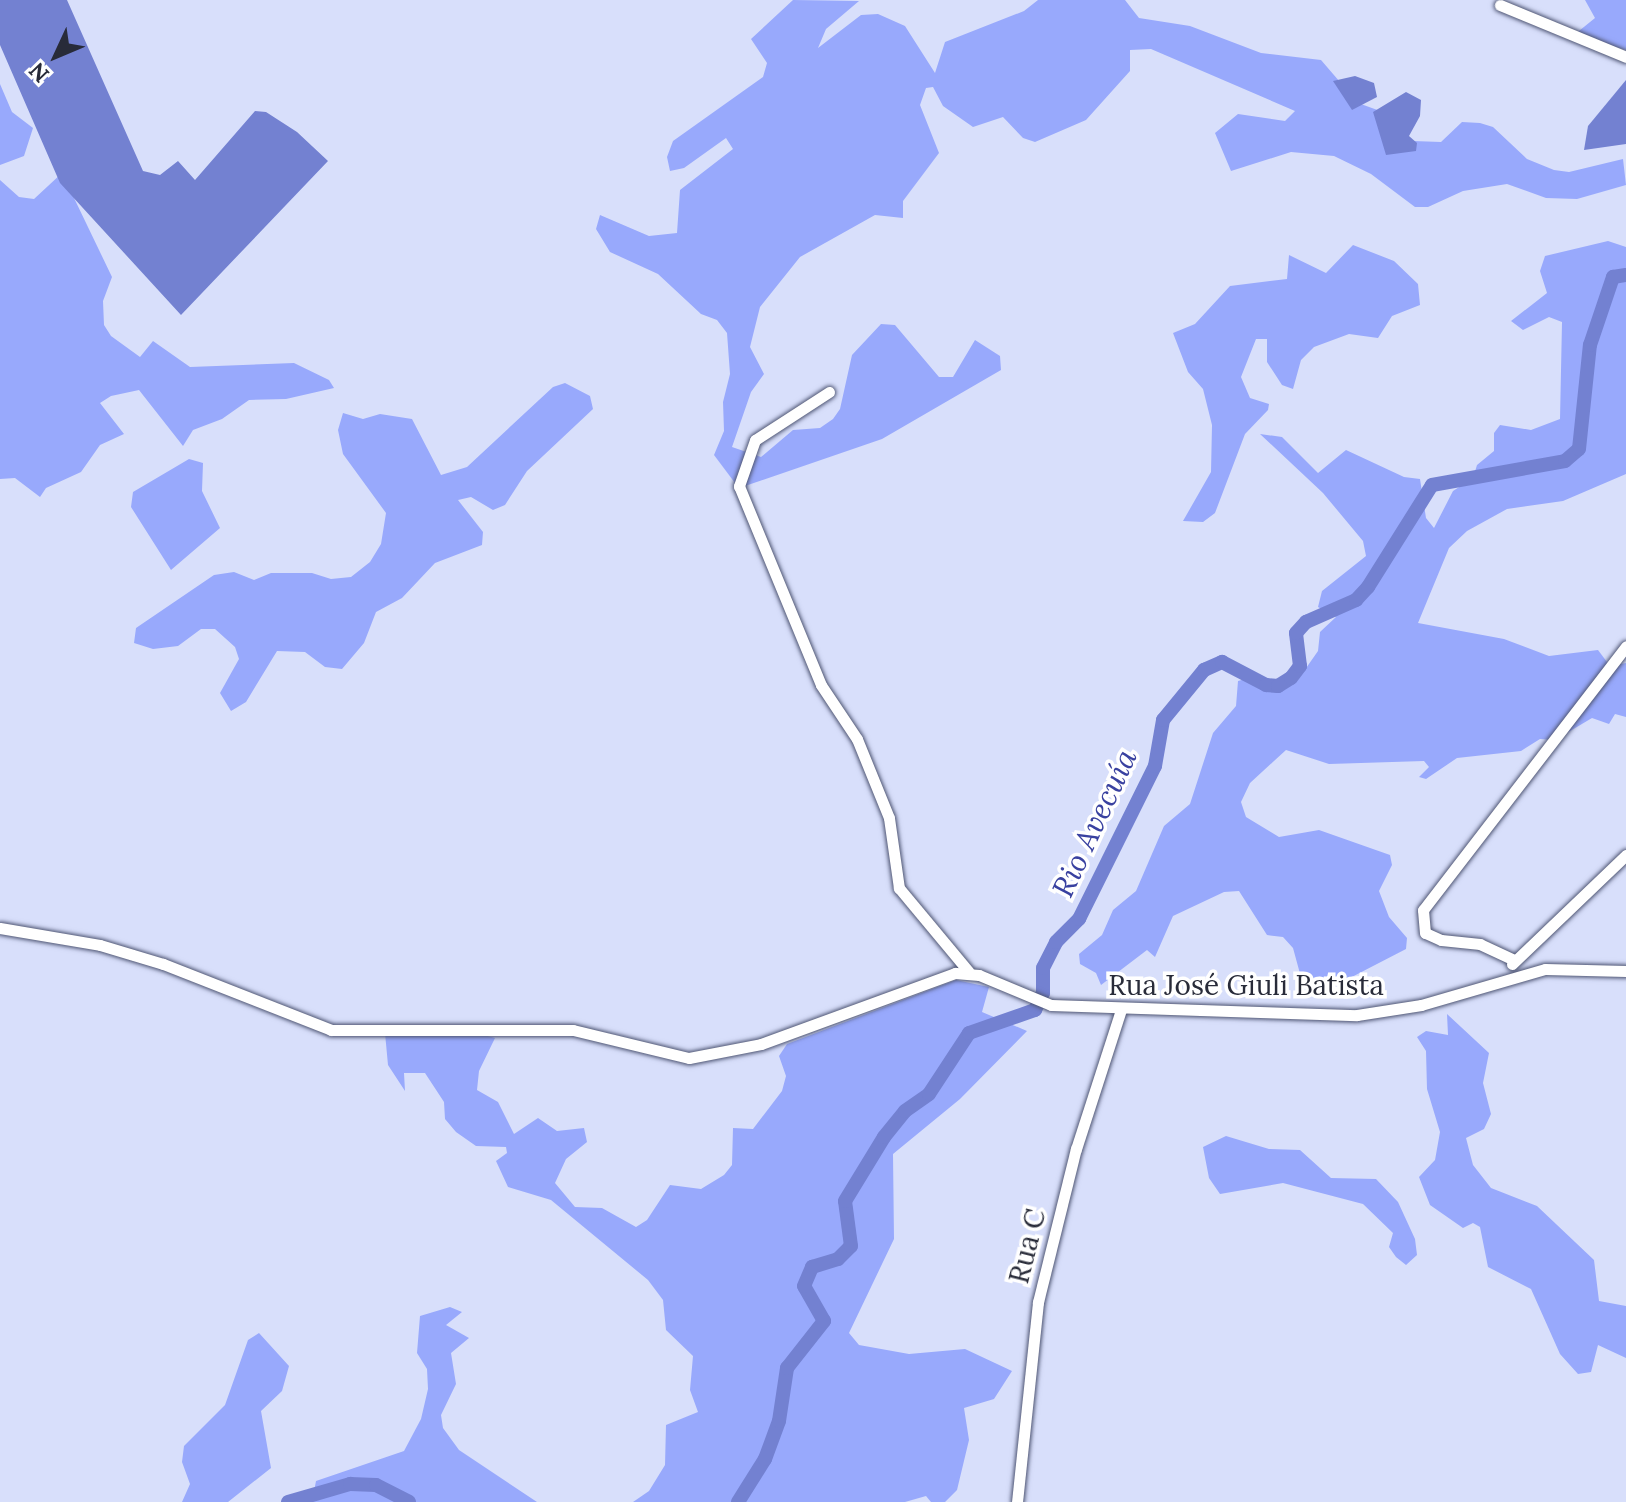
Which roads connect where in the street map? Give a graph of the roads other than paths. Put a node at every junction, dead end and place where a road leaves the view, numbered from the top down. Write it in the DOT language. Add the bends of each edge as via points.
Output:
graph roads {
  1 [pos="1500,5"];
  2 [pos="1626,57"];
  3 [pos="829,392"];
  4 [pos="1626,646"];
  5 [pos="1626,855"];
  6 [pos="0,928"];
  7 [pos="1512,959"];
  8 [pos="1626,971"];
  9 [pos="969,972"];
  10 [pos="1511,977"];
  11 [pos="1121,1010"];
  12 [pos="1017,1502"];
  1 -- 2 [label="street"];
  3 -- 9 [label="street" via="755,440 739,486 821,685 857,739 889,818 899,888"];
  4 -- 7 [label="street" via="1423,910 1425,933 1480,944"];
  5 -- 7 [label="street"];
  6 -- 9 [label="street" via="100,945 163,964 331,1030 573,1030 689,1058 761,1044 942,976"];
  7 -- 10 [label="street"];
  8 -- 10 [label="street, Rua José Giuli Batista" via="1545,969"];
  9 -- 11 [label="street, Rua José Giuli Batista" via="1051,1005"];
  10 -- 11 [label="street, Rua José Giuli Batista" via="1379,1014"];
  11 -- 12 [label="street, Rua C" via="1076,1149 1038,1302"];
}
